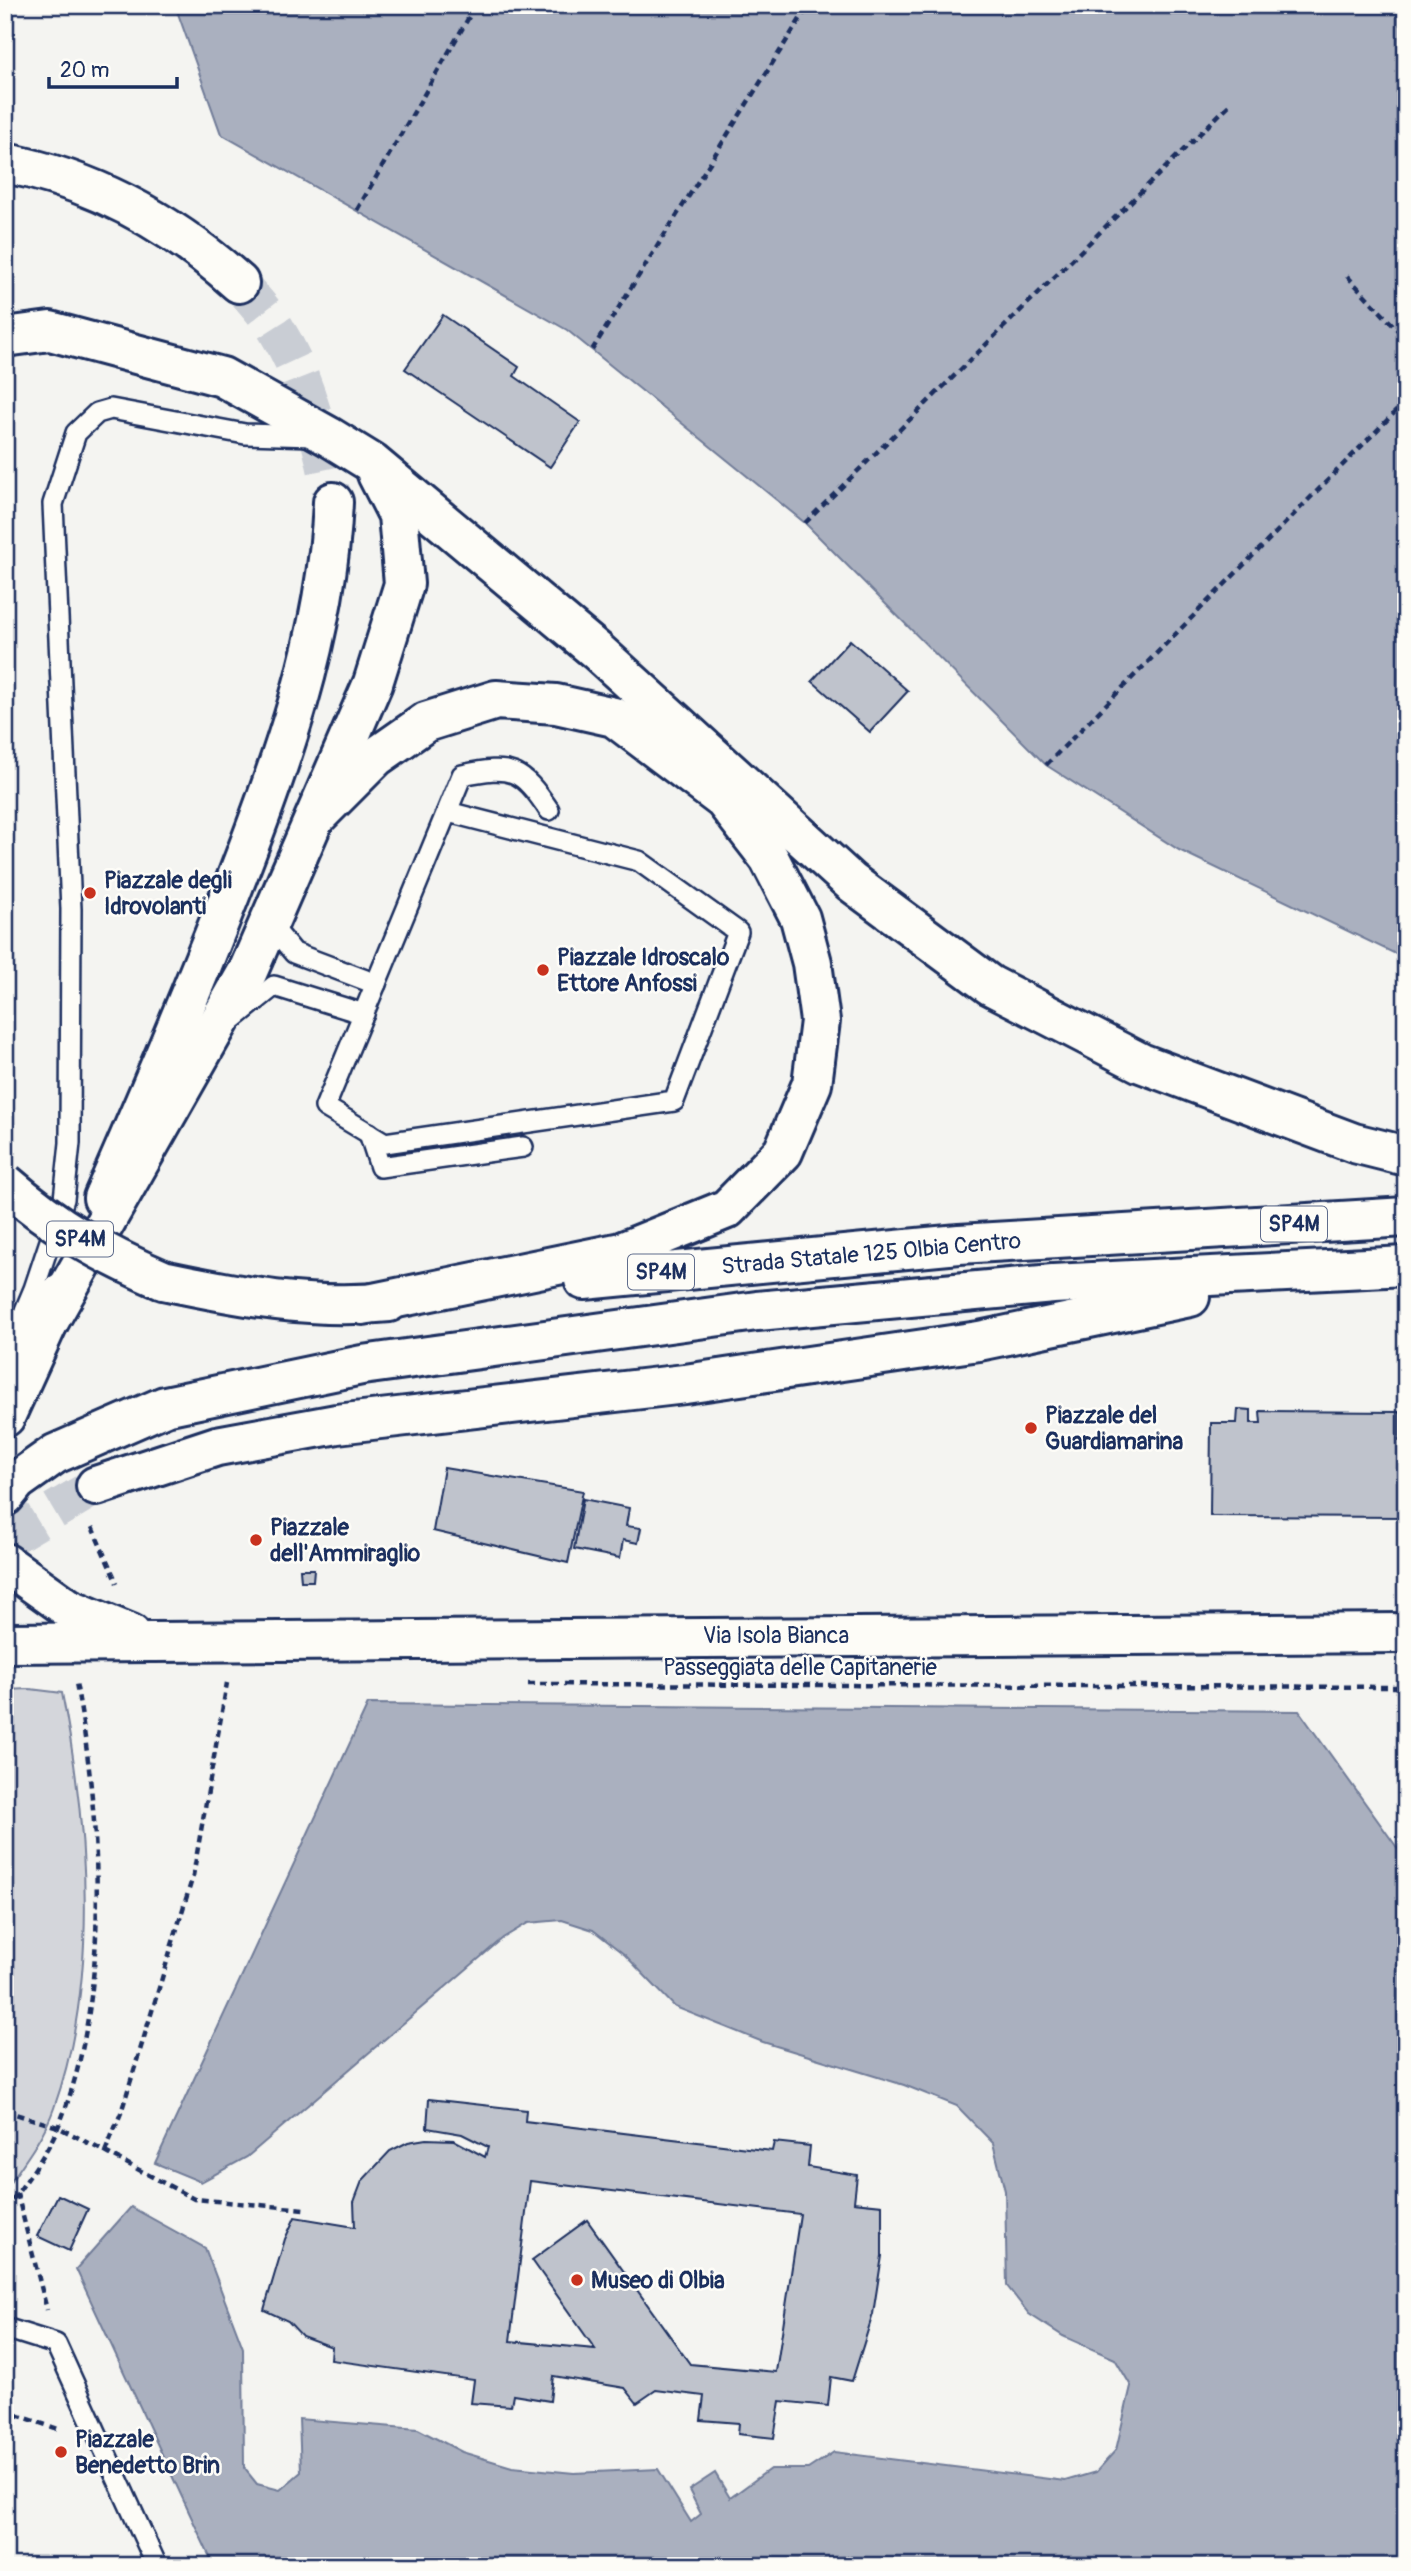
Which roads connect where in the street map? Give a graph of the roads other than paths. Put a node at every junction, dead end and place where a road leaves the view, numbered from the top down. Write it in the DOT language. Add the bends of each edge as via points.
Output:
graph roads {
  1 [pos="5,163"];
  2 [pos="239,283"];
  3 [pos="5,324"];
  4 [pos="50,331"];
  5 [pos="5,337"];
  6 [pos="328,436"];
  7 [pos="372,463"];
  8 [pos="333,502"];
  9 [pos="549,810"];
  10 [pos="448,812"];
  11 [pos="316,817"];
  12 [pos="270,923"];
  13 [pos="376,984"];
  14 [pos="364,1014"];
  15 [pos="212,1036"];
  16 [pos="369,1133"];
  17 [pos="523,1147"];
  18 [pos="1406,1156"];
  19 [pos="5,1184"];
  20 [pos="1406,1217"];
  21 [pos="1181,1231"];
  22 [pos="1406,1242"];
  23 [pos="1406,1266"];
  24 [pos="1341,1270"];
  25 [pos="363,1304"];
  26 [pos="48,1323"];
  27 [pos="5,1358"];
  28 [pos="5,1417"];
  29 [pos="96,1486"];
  30 [pos="5,1496"];
  31 [pos="5,1563"];
  32 [pos="1406,1633"];
  33 [pos="146,1640"];
  34 [pos="5,1643"];
  35 [pos="5,2328"];
  36 [pos="157,2566"];
  1 -- 2 [label="main road" via="87,186 137,209 205,254"];
  3 -- 4 [label="main road"];
  4 -- 5 [label="main road"];
  4 -- 6 [label="main road" via="222,377"];
  6 -- 7 [label="main road"];
  6 -- 27 [label="lane" via="245,434 111,409 86,421 71,447 53,504 71,909 70,1143 64,1199"];
  7 -- 11 [label="main road" via="398,515 404,584 373,683"];
  7 -- 18 [label="main road" via="597,651 851,882 990,985 1141,1063 1354,1143"];
  8 -- 26 [label="main road" via="331,554 316,638 276,778 179,1024"];
  9 -- 10 [label="lane" via="530,781 499,767 462,775"];
  10 -- 13 [label="lane"];
  10 -- 16 [label="lane" via="639,861 738,932 674,1101 385,1143"];
  11 -- 12 [label="main road"];
  11 -- 25 [label="main road" via="376,757 426,722 496,700 556,704 614,717 724,800 769,858 800,918 820,1021 812,1084 783,1152 727,1209 621,1252"];
  12 -- 13 [label="lane" via="294,953"];
  12 -- 15 [label="main road"];
  13 -- 14 [label="lane"];
  14 -- 15 [label="lane" via="274,986"];
  14 -- 16 [label="lane" via="325,1107"];
  15 -- 26 [label="main road"];
  16 -- 17 [label="lane" via="380,1167"];
  19 -- 25 [label="main road, Strada Statale 125 Olbia Centro / SP4M, bridge" via="94,1249 163,1280 260,1300"];
  20 -- 21 [label="main road, Strada Statale 125 Olbia Centro / SP4M"];
  21 -- 22 [label="main road, Strada Statale 125 Olbia Centro / SP4M"];
  21 -- 25 [label="main road, Strada Statale 125 Olbia Centro / SP4M" via="712,1266"];
  23 -- 24 [label="main road"];
  24 -- 29 [label="main road" via="1163,1301 966,1343 685,1384 337,1424 217,1446"];
  24 -- 30 [label="main road" via="1054,1284 757,1311 362,1364 165,1406 55,1454 17,1481"];
  26 -- 28 [label="main road"];
  31 -- 33 [label="main road, Via Isola Bianca" via="68,1608"];
  32 -- 33 [label="main road, Via Isola Bianca"];
  33 -- 34 [label="main road, Via Isola Bianca"];
  35 -- 36 [label="lane" via="55,2344"];
}
